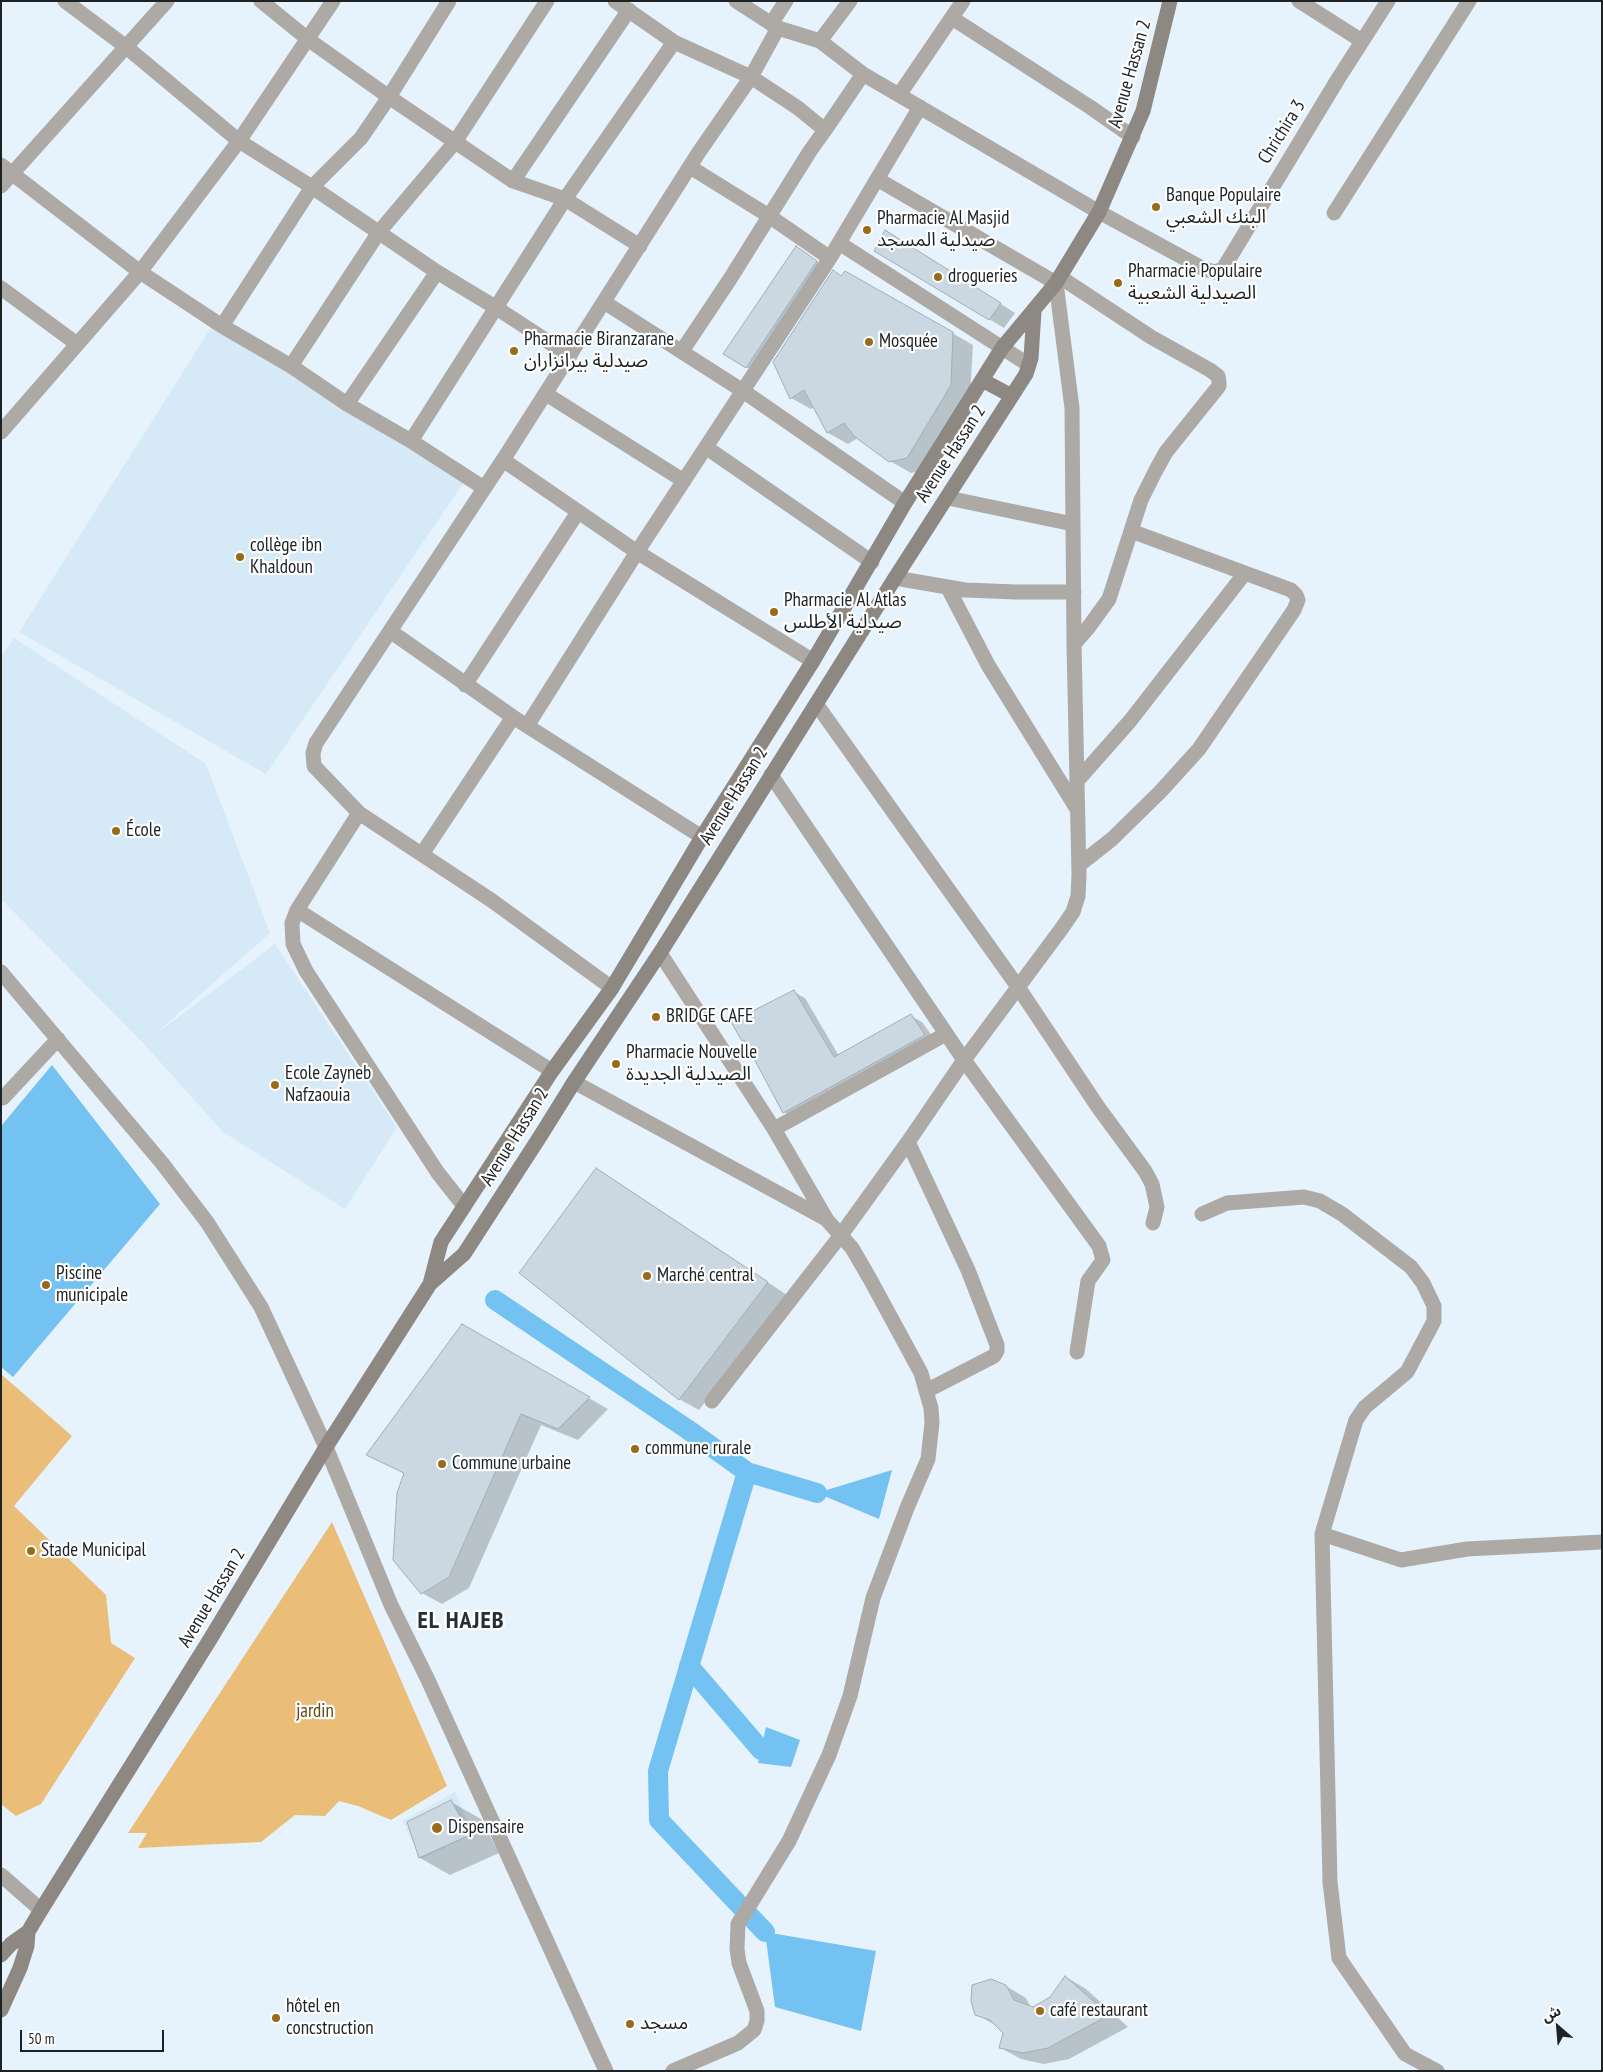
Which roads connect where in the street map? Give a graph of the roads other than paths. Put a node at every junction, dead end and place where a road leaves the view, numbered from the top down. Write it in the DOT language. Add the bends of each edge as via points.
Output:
graph roads {
  1 [pos="65,1"];
  2 [pos="167,1"];
  3 [pos="261,1"];
  4 [pos="333,1"];
  5 [pos="449,1"];
  6 [pos="547,1"];
  7 [pos="615,1"];
  8 [pos="736,1"];
  9 [pos="786,1"];
  10 [pos="850,1"];
  11 [pos="963,1"];
  12 [pos="1170,1"];
  13 [pos="1299,1"];
  14 [pos="1388,1"];
  15 [pos="1469,1"];
  16 [pos="629,10"];
  17 [pos="952,18"];
  18 [pos="774,26"];
  19 [pos="308,40"];
  20 [pos="1362,41"];
  21 [pos="674,42"];
  22 [pos="820,42"];
  23 [pos="125,46"];
  24 [pos="863,74"];
  25 [pos="751,76"];
  26 [pos="899,95"];
  27 [pos="389,97"];
  28 [pos="920,107"];
  29 [pos="825,130"];
  30 [pos="1133,137"];
  31 [pos="239,141"];
  32 [pos="455,142"];
  33 [pos="690,167"];
  34 [pos="6,170"];
  35 [pos="877,179"];
  36 [pos="513,180"];
  37 [pos="1,186"];
  38 [pos="312,187"];
  39 [pos="565,199"];
  40 [pos="1099,212"];
  41 [pos="1334,213"];
  42 [pos="769,216"];
  43 [pos="378,232"];
  44 [pos="839,243"];
  45 [pos="640,246"];
  46 [pos="830,258"];
  47 [pos="140,272"];
  48 [pos="437,272"];
  49 [pos="1058,280"];
  50 [pos="1,288"];
  51 [pos="604,302"];
  52 [pos="495,307"];
  53 [pos="1034,311"];
  54 [pos="222,326"];
  55 [pos="77,344"];
  56 [pos="1002,348"];
  57 [pos="682,351"];
  58 [pos="570,356"];
  59 [pos="1029,365"];
  60 [pos="291,366"];
  61 [pos="982,380"];
  62 [pos="743,390"];
  63 [pos="546,394"];
  64 [pos="1012,396"];
  65 [pos="347,404"];
  66 [pos="1,432"];
  67 [pos="410,441"];
  68 [pos="707,448"];
  69 [pos="503,460"];
  70 [pos="684,481"];
  71 [pos="484,488"];
  72 [pos="948,498"];
  73 [pos="905,503"];
  74 [pos="578,512"];
  75 [pos="1073,524"];
  76 [pos="1131,531"];
  77 [pos="637,552"];
  78 [pos="872,562"];
  79 [pos="1246,573"];
  80 [pos="895,578"];
  81 [pos="948,588"];
  82 [pos="1074,592"];
  83 [pos="390,632"];
  84 [pos="1074,644"];
  85 [pos="813,661"];
  86 [pos="465,685"];
  87 [pos="817,705"];
  88 [pos="512,717"];
  89 [pos="527,726"];
  90 [pos="771,775"];
  91 [pos="1077,781"];
  92 [pos="1078,810"];
  93 [pos="359,813"];
  94 [pos="702,837"];
  95 [pos="422,854"];
  96 [pos="1079,865"];
  97 [pos="298,910"];
  98 [pos="660,952"];
  99 [pos="1,972"];
  100 [pos="1018,987"];
  101 [pos="612,988"];
  102 [pos="946,1034"];
  103 [pos="58,1039"];
  104 [pos="964,1060"];
  105 [pos="552,1071"];
  106 [pos="574,1082"];
  107 [pos="2,1098"];
  108 [pos="774,1129"];
  109 [pos="908,1142"];
  110 [pos="464,1206"];
  111 [pos="1202,1214"];
  112 [pos="827,1220"];
  113 [pos="1153,1223"];
  114 [pos="841,1235"];
  115 [pos="430,1284"];
  116 [pos="1077,1352"];
  117 [pos="926,1391"];
  118 [pos="712,1401"];
  119 [pos="326,1448"];
  120 [pos="1322,1534"];
  121 [pos="1602,1542"];
  122 [pos="1,1875"];
  123 [pos="41,1910"];
  124 [pos="28,1932"];
  125 [pos="1,1955"];
  126 [pos="1,2010"];
  127 [pos="606,2071"];
  128 [pos="673,2071"];
  129 [pos="1437,2071"];
  1 -- 23 [label="street"];
  2 -- 23 [label="street"];
  3 -- 19 [label="street"];
  4 -- 19 [label="street"];
  5 -- 27 [label="street"];
  6 -- 32 [label="street"];
  7 -- 16 [label="street"];
  8 -- 18 [label="street"];
  9 -- 18 [label="street"];
  10 -- 22 [label="street"];
  11 -- 17 [label="street"];
  12 -- 30 [label="main road, Avenue Hassan 2" via="1143,111"];
  13 -- 20 [label="street"];
  14 -- 20 [label="street, Chrichira 3"];
  15 -- 41 [label="street"];
  16 -- 21 [label="street"];
  16 -- 36 [label="street"];
  17 -- 26 [label="street"];
  17 -- 30 [label="street"];
  18 -- 22 [label="street"];
  18 -- 25 [label="street"];
  19 -- 27 [label="street"];
  19 -- 31 [label="street"];
  20 -- 40 [label="street, Chrichira 3" via="1219,271 1204,269"];
  21 -- 25 [label="street"];
  21 -- 39 [label="street"];
  22 -- 24 [label="street"];
  23 -- 31 [label="street"];
  23 -- 34 [label="street"];
  24 -- 26 [label="street"];
  24 -- 29 [label="street"];
  25 -- 29 [label="street"];
  25 -- 33 [label="street"];
  26 -- 28 [label="street"];
  27 -- 32 [label="street"];
  27 -- 38 [label="street" via="361,138"];
  28 -- 35 [label="street"];
  28 -- 40 [label="street"];
  29 -- 42 [label="street"];
  30 -- 40 [label="main road, Avenue Hassan 2"];
  31 -- 38 [label="street"];
  31 -- 47 [label="street"];
  32 -- 36 [label="street"];
  32 -- 43 [label="street"];
  33 -- 42 [label="street"];
  33 -- 45 [label="street"];
  34 -- 37 [label="street"];
  34 -- 47 [label="street"];
  35 -- 44 [label="street"];
  35 -- 49 [label="street"];
  36 -- 39 [label="street"];
  38 -- 43 [label="street"];
  38 -- 54 [label="street"];
  39 -- 45 [label="street"];
  39 -- 52 [label="street"];
  40 -- 49 [label="main road, Avenue Hassan 2"];
  42 -- 46 [label="street"];
  42 -- 57 [label="street"];
  43 -- 48 [label="street"];
  43 -- 60 [label="street"];
  44 -- 46 [label="street"];
  44 -- 56 [label="street"];
  45 -- 51 [label="street"];
  46 -- 62 [label="street"];
  47 -- 54 [label="street"];
  47 -- 55 [label="street"];
  48 -- 52 [label="street"];
  48 -- 65 [label="street"];
  49 -- 53 [label="main road, Avenue Hassan 2"];
  49 -- 75 [label="street" via="1072,408"];
  49 -- 76 [label="street" via="1219,378 1219,386 1159,464 1141,500"];
  50 -- 55 [label="street"];
  51 -- 57 [label="street"];
  51 -- 58 [label="street"];
  52 -- 58 [label="street"];
  52 -- 67 [label="street"];
  53 -- 56 [label="main road, Avenue Hassan 2"];
  53 -- 59 [label="main road, Avenue Hassan 2"];
  54 -- 60 [label="street"];
  55 -- 66 [label="street"];
  56 -- 59 [label="street"];
  56 -- 61 [label="main road, Avenue Hassan 2"];
  57 -- 62 [label="street"];
  58 -- 63 [label="street"];
  59 -- 64 [label="main road, Avenue Hassan 2"];
  60 -- 65 [label="street"];
  61 -- 64 [label="main road"];
  61 -- 73 [label="main road, Avenue Hassan 2"];
  62 -- 68 [label="street"];
  62 -- 73 [label="street"];
  63 -- 69 [label="street"];
  63 -- 70 [label="street"];
  64 -- 72 [label="main road, Avenue Hassan 2"];
  65 -- 67 [label="street"];
  67 -- 71 [label="street"];
  68 -- 70 [label="street"];
  68 -- 78 [label="street"];
  69 -- 71 [label="street"];
  69 -- 74 [label="street"];
  70 -- 77 [label="street"];
  71 -- 83 [label="street"];
  72 -- 75 [label="street"];
  72 -- 80 [label="main road, Avenue Hassan 2"];
  73 -- 78 [label="main road, Avenue Hassan 2"];
  74 -- 77 [label="street"];
  74 -- 86 [label="street"];
  75 -- 82 [label="street"];
  76 -- 79 [label="street"];
  76 -- 84 [label="street" via="1109,599"];
  77 -- 85 [label="street"];
  77 -- 89 [label="street"];
  78 -- 85 [label="main road, Avenue Hassan 2"];
  79 -- 91 [label="street" via="1130,720"];
  79 -- 96 [label="street" via="1295,593 1298,600 1294,610 1199,749 1112,839"];
  80 -- 81 [label="street"];
  80 -- 87 [label="main road, Avenue Hassan 2"];
  81 -- 82 [label="street"];
  81 -- 92 [label="street" via="988,665"];
  82 -- 84 [label="street"];
  83 -- 86 [label="street"];
  83 -- 93 [label="street" via="316,743 313,753 314,766"];
  84 -- 91 [label="street"];
  85 -- 94 [label="main road, Avenue Hassan 2"];
  86 -- 88 [label="street"];
  87 -- 90 [label="main road, Avenue Hassan 2"];
  87 -- 100 [label="street"];
  88 -- 89 [label="street"];
  88 -- 95 [label="street"];
  89 -- 94 [label="street"];
  90 -- 98 [label="main road, Avenue Hassan 2"];
  90 -- 102 [label="street"];
  91 -- 92 [label="street"];
  92 -- 96 [label="street"];
  93 -- 95 [label="street"];
  93 -- 97 [label="street"];
  94 -- 101 [label="main road, Avenue Hassan 2"];
  95 -- 101 [label="street"];
  96 -- 100 [label="street" via="1078,896 1073,912"];
  97 -- 105 [label="street"];
  97 -- 110 [label="street" via="292,923 293,944 306,971 438,1173"];
  98 -- 106 [label="main road, Avenue Hassan 2"];
  98 -- 108 [label="street"];
  99 -- 103 [label="street"];
  100 -- 104 [label="street"];
  100 -- 113 [label="street" via="1145,1171 1152,1184 1157,1207"];
  101 -- 105 [label="main road, Avenue Hassan 2"];
  102 -- 104 [label="street"];
  102 -- 108 [label="street"];
  103 -- 107 [label="street"];
  103 -- 119 [label="street" via="207,1222 261,1307"];
  104 -- 109 [label="street"];
  104 -- 116 [label="street" via="1102,1252 1102,1264 1088,1281"];
  105 -- 110 [label="main road, Avenue Hassan 2"];
  106 -- 112 [label="street"];
  106 -- 115 [label="main road, Avenue Hassan 2" via="464,1254"];
  108 -- 112 [label="street"];
  109 -- 114 [label="street"];
  109 -- 117 [label="street" via="968,1270 997,1345 994,1356"];
  110 -- 115 [label="main road, Avenue Hassan 2" via="441,1242"];
  111 -- 120 [label="street" via="1227,1203 1313,1198 1342,1214 1411,1267 1432,1298 1434,1321 1407,1372 1365,1407 1356,1420"];
  112 -- 114 [label="street"];
  114 -- 117 [label="street" via="895,1322"];
  114 -- 118 [label="street"];
  115 -- 119 [label="main road, Avenue Hassan 2"];
  117 -- 128 [label="street" via="932,1423 928,1460 873,1598 844,1714 829,1755 789,1841 738,1924 739,1963 757,2011 754,2030 738,2043"];
  119 -- 123 [label="main road, Avenue Hassan 2"];
  119 -- 127 [label="street" via="391,1605"];
  120 -- 121 [label="street" via="1401,1560 1467,1549"];
  120 -- 129 [label="street" via="1330,1882 1339,1958 1405,2054"];
  122 -- 123 [label="street"];
  123 -- 124 [label="main road, Avenue Hassan 2"];
  124 -- 125 [label="main road" via="10,1944"];
  124 -- 126 [label="main road" via="20,1968"];
}
